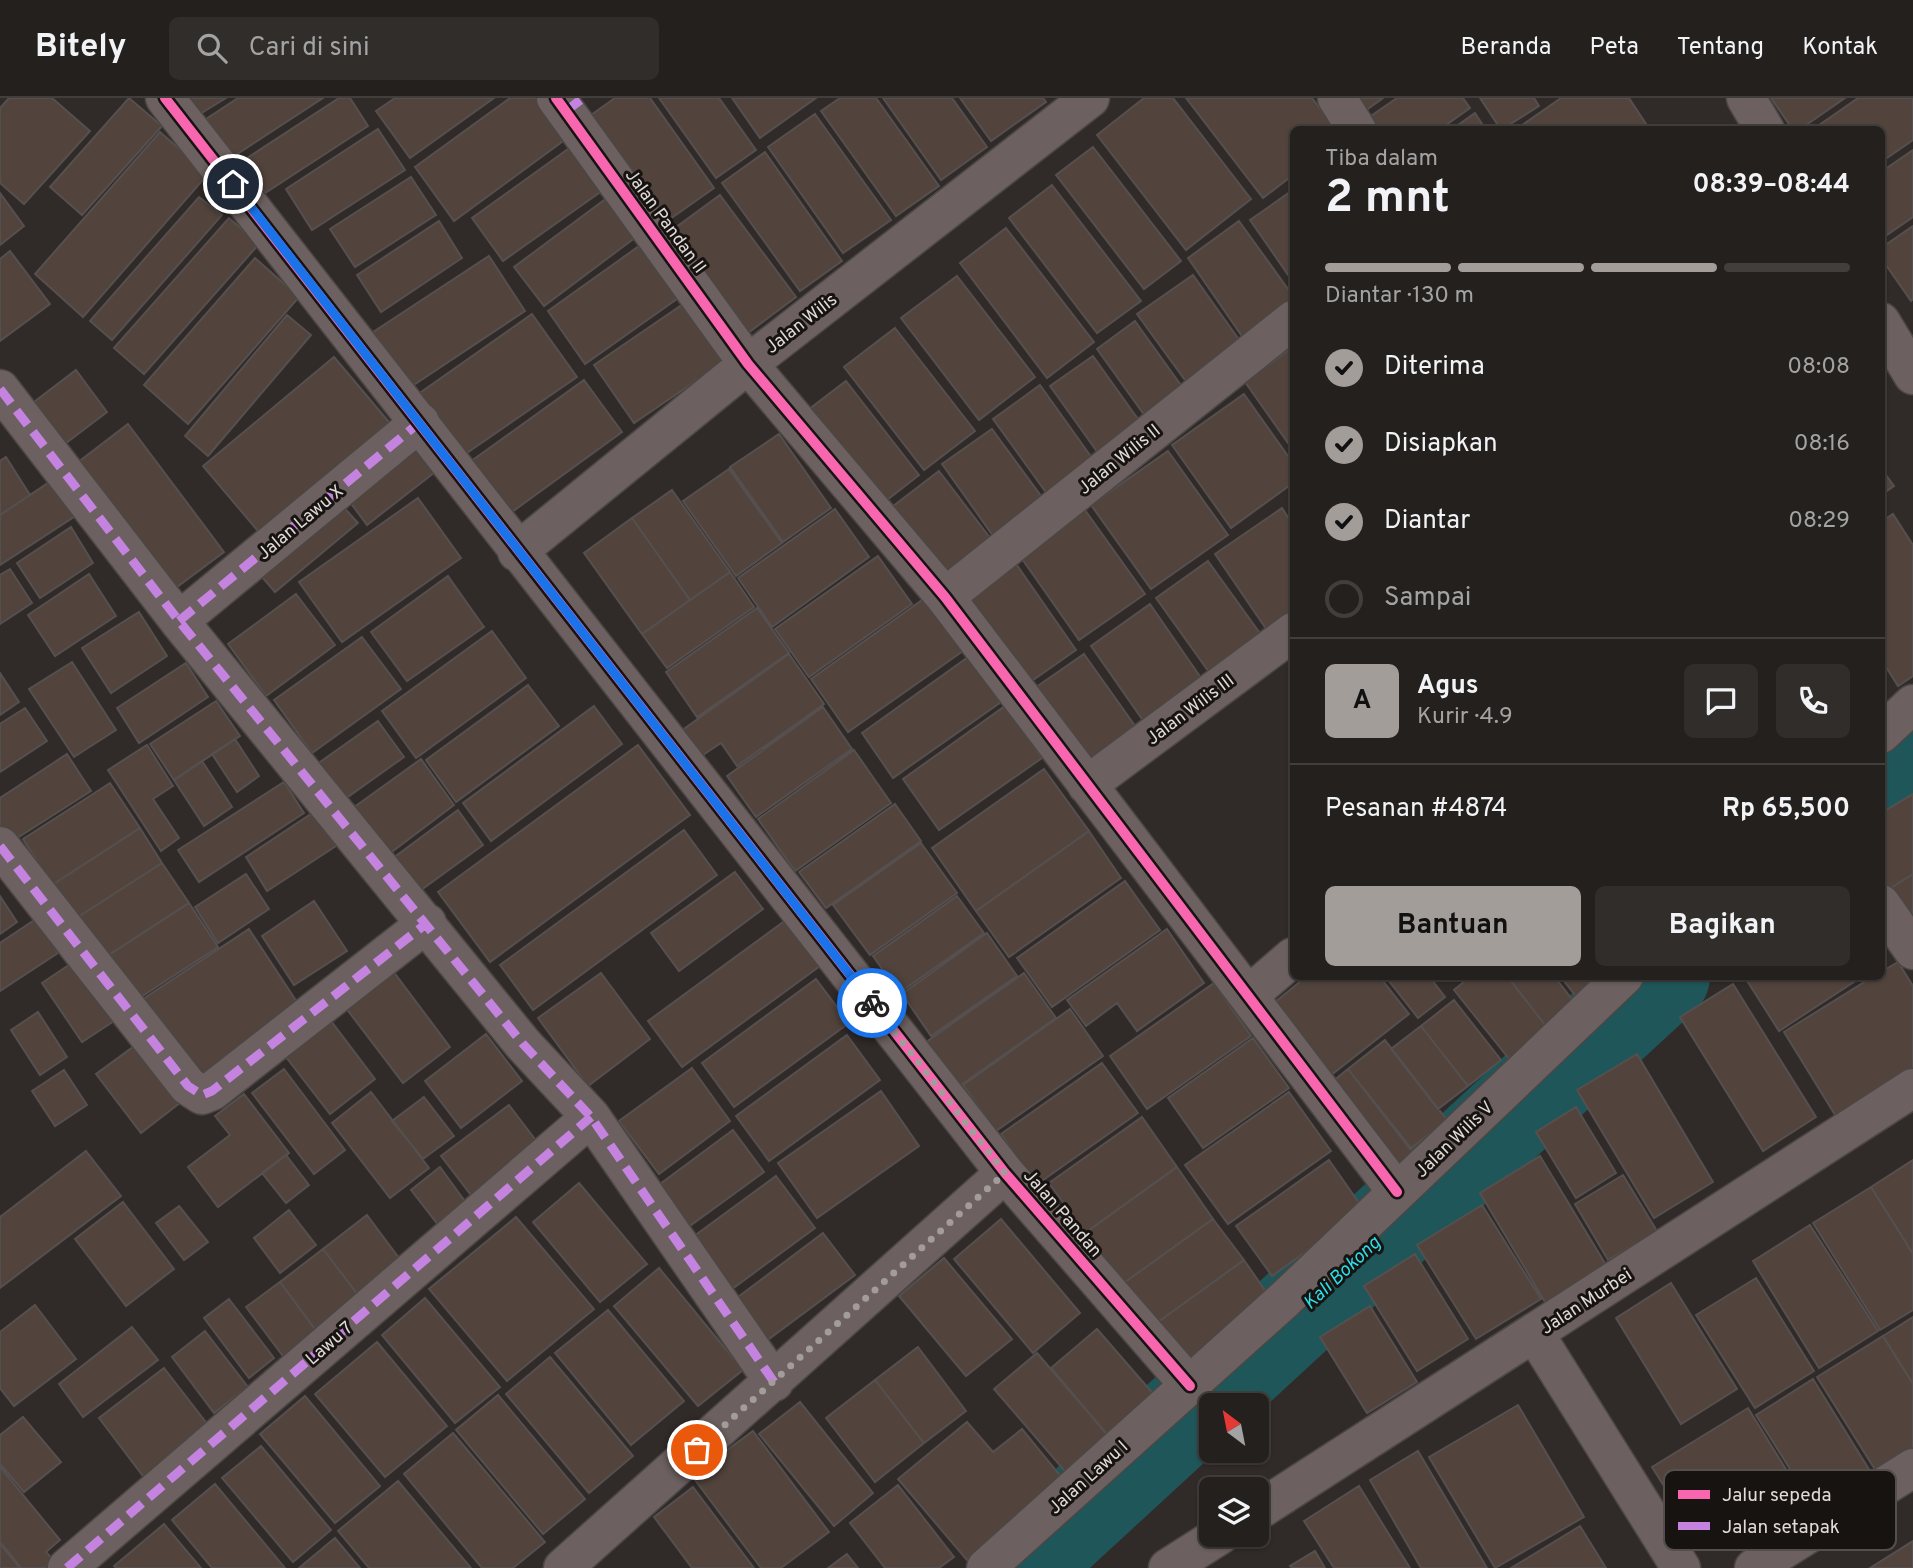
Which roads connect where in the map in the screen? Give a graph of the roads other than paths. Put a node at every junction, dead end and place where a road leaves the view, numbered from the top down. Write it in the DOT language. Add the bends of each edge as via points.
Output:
graph roads {
  1 [pos="165,98"];
  2 [pos="1090,98"];
  3 [pos="1338,98"];
  4 [pos="1746,98"];
  5 [pos="568,102"];
  6 [pos="1355,126"];
  7 [pos="1763,126"];
  8 [pos="1290,322"];
  9 [pos="1885,329"];
  10 [pos="748,364"];
  11 [pos="1913,375"];
  12 [pos="0,389"];
  13 [pos="420,422"];
  14 [pos="517,552"];
  15 [pos="945,597"];
  16 [pos="179,621"];
  17 [pos="1290,634"];
  18 [pos="1913,705"];
  19 [pos="1885,730"];
  20 [pos="1087,785"];
  21 [pos="0,846"];
  22 [pos="1885,910"];
  23 [pos="427,923"];
  24 [pos="1913,950"];
  25 [pos="1290,960"];
  26 [pos="1620,980"];
  27 [pos="1249,995"];
  28 [pos="1913,1088"];
  29 [pos="591,1117"];
  30 [pos="1005,1173"];
  31 [pos="1397,1192"];
  32 [pos="1535,1334"];
  33 [pos="774,1382"];
  34 [pos="1190,1386"];
  35 [pos="1913,1468"];
  36 [pos="1896,1479"];
  37 [pos="1269,1504"];
  38 [pos="1664,1541"];
  39 [pos="1201,1547"];
  40 [pos="1670,1550"];
  41 [pos="1783,1550"];
  42 [pos="67,1568"];
  43 [pos="563,1568"];
  44 [pos="986,1568"];
  45 [pos="1168,1568"];
  46 [pos="1681,1568"];
  47 [pos="1754,1568"];
  1 -- 13 [label="street, Jalan Pandan"];
  2 -- 10 [label="street, Jalan Wilis"];
  3 -- 6 [label="street"];
  4 -- 7 [label="street"];
  5 -- 10 [label="street, Jalan Pandan II"];
  8 -- 15 [label="street, Jalan Wilis II"];
  9 -- 11 [label="street"];
  10 -- 14 [label="street, Jalan Wilis"];
  10 -- 15 [label="street, Jalan Pandan II"];
  12 -- 16 [label="street"];
  13 -- 14 [label="street, Jalan Pandan"];
  13 -- 16 [label="street, Jalan Lawu X"];
  14 -- 30 [label="street, Jalan Pandan"];
  15 -- 20 [label="street, Jalan Pandan II"];
  16 -- 23 [label="street"];
  17 -- 20 [label="street, Jalan Wilis III"];
  18 -- 19 [label="street"];
  20 -- 27 [label="street, Jalan Pandan II"];
  21 -- 23 [label="street" via="188,1086 202,1095"];
  22 -- 24 [label="street"];
  23 -- 29 [label="street" via="523,1044"];
  25 -- 27 [label="street"];
  26 -- 31 [label="street, Jalan Wilis V"];
  27 -- 31 [label="street, Jalan Pandan II"];
  28 -- 32 [label="street, Jalan Murbei"];
  29 -- 33 [label="street"];
  29 -- 42 [label="street, Lawu 7"];
  30 -- 33 [label="street"];
  30 -- 34 [label="street, Jalan Pandan"];
  31 -- 34 [label="street, Jalan Wilis V"];
  32 -- 37 [label="street, Jalan Murbei"];
  32 -- 38 [label="street"];
  33 -- 43 [label="street"];
  34 -- 44 [label="street, Jalan Lawu I"];
  35 -- 36 [label="street"];
  39 -- 45 [label="street"];
  40 -- 46 [label="street"];
  41 -- 47 [label="street"];
}
